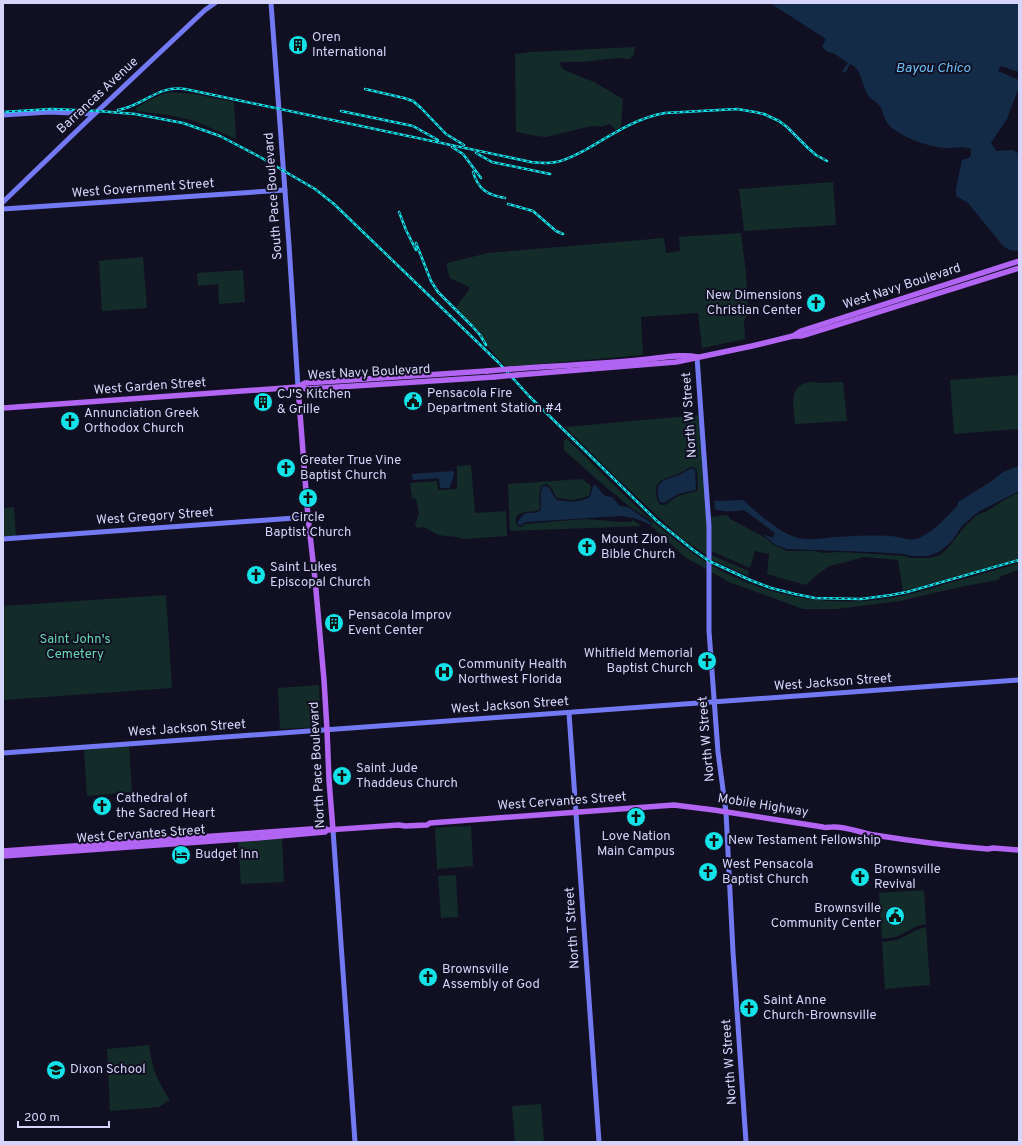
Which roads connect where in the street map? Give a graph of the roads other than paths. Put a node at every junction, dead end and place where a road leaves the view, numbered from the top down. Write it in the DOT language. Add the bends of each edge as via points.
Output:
graph roads {
  1 [pos="215,3"];
  2 [pos="271,3"];
  3 [pos="210,5"];
  4 [pos="94,114"];
  5 [pos="3,115"];
  6 [pos="285,190"];
  7 [pos="3,202"];
  8 [pos="3,209"];
  9 [pos="1019,261"];
  10 [pos="1019,268"];
  11 [pos="793,336"];
  12 [pos="697,357"];
  13 [pos="298,388"];
  14 [pos="3,408"];
  15 [pos="308,517"];
  16 [pos="3,539"];
  17 [pos="1019,680"];
  18 [pos="715,702"];
  19 [pos="569,713"];
  20 [pos="327,730"];
  21 [pos="3,753"];
  22 [pos="695,807"];
  23 [pos="577,812"];
  24 [pos="726,812"];
  25 [pos="330,830"];
  26 [pos="988,849"];
  27 [pos="1019,850"];
  28 [pos="3,851"];
  29 [pos="1019,854"];
  30 [pos="3,856"];
  31 [pos="355,1142"];
  32 [pos="599,1142"];
  33 [pos="746,1142"];
  1 -- 3 [label="street, Barrancas Avenue"];
  2 -- 6 [label="street, South Pace Boulevard"];
  3 -- 4 [label="street, Barrancas Avenue"];
  4 -- 5 [label="street" via="49,112"];
  4 -- 7 [label="street, Barrancas Avenue"];
  6 -- 8 [label="street, West Government Street"];
  6 -- 13 [label="street, South Pace Boulevard"];
  9 -- 11 [label="main road, West Navy Boulevard" via="801,330"];
  10 -- 11 [label="main road, West Navy Boulevard" via="802,336"];
  11 -- 12 [label="main road, West Navy Boulevard"];
  12 -- 13 [label="main road, West Navy Boulevard, bridge" via="654,365"];
  12 -- 13 [label="main road, West Navy Boulevard, bridge" via="689,355 305,383"];
  12 -- 18 [label="street, North W Street" via="709,526 710,631"];
  13 -- 14 [label="main road, West Garden Street"];
  13 -- 15 [label="main road, North Pace Boulevard"];
  15 -- 16 [label="street, West Gregory Street"];
  15 -- 20 [label="main road, North Pace Boulevard"];
  17 -- 18 [label="street, West Jackson Street"];
  18 -- 19 [label="street, West Jackson Street"];
  18 -- 24 [label="street, North W Street"];
  19 -- 20 [label="street, West Jackson Street"];
  19 -- 23 [label="street, North T Street"];
  20 -- 21 [label="street, West Jackson Street"];
  20 -- 25 [label="main road, North Pace Boulevard"];
  22 -- 23 [label="main road, West Cervantes Street"];
  22 -- 24 [label="main road, Mobile Highway"];
  23 -- 25 [label="main road, West Cervantes Street" via="427,825"];
  23 -- 32 [label="street, North T Street"];
  24 -- 26 [label="main road, Mobile Highway" via="857,834"];
  24 -- 33 [label="street, North W Street"];
  25 -- 28 [label="main road, West Cervantes Street" via="325,828"];
  25 -- 30 [label="main road, West Cervantes Street"];
  25 -- 31 [label="street, North Pace Boulevard"];
  26 -- 27 [label="main road, Mobile Highway"];
  26 -- 29 [label="main road, Mobile Highway"];
}
